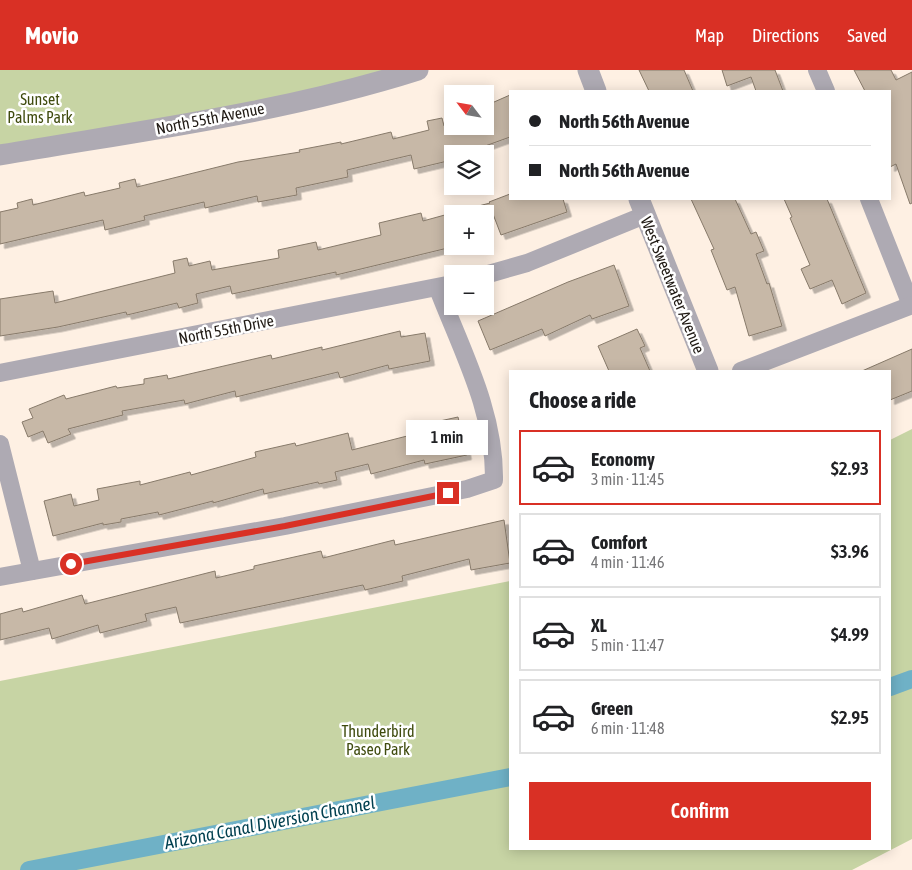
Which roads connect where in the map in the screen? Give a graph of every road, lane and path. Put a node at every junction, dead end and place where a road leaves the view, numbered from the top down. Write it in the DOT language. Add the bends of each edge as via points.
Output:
graph roads {
  1 [pos="418,70"];
  2 [pos="588,70"];
  3 [pos="817,70"];
  4 [pos="596,90"];
  5 [pos="826,90"];
  6 [pos="0,155"];
  7 [pos="869,200"];
  8 [pos="642,207"];
  9 [pos="494,272"];
  10 [pos="444,286"];
  11 [pos="912,305"];
  12 [pos="455,315"];
  13 [pos="708,370"];
  14 [pos="744,370"];
  15 [pos="0,373"];
  16 [pos="0,444"];
  17 [pos="32,571"];
  18 [pos="0,577"];
  1 -- 6 [label="street, North 55th Avenue" via="343,91 227,115"];
  2 -- 4 [label="street"];
  3 -- 5 [label="street"];
  7 -- 11 [label="street"];
  8 -- 9 [label="street" via="527,263"];
  8 -- 13 [label="street, West Sweetwater Avenue"];
  10 -- 15 [label="street, North 55th Drive"];
  11 -- 14 [label="street"];
  12 -- 17 [label="street" via="485,408 494,455 494,480 466,489 285,526"];
  16 -- 17 [label="street"];
  17 -- 18 [label="street"];
}
